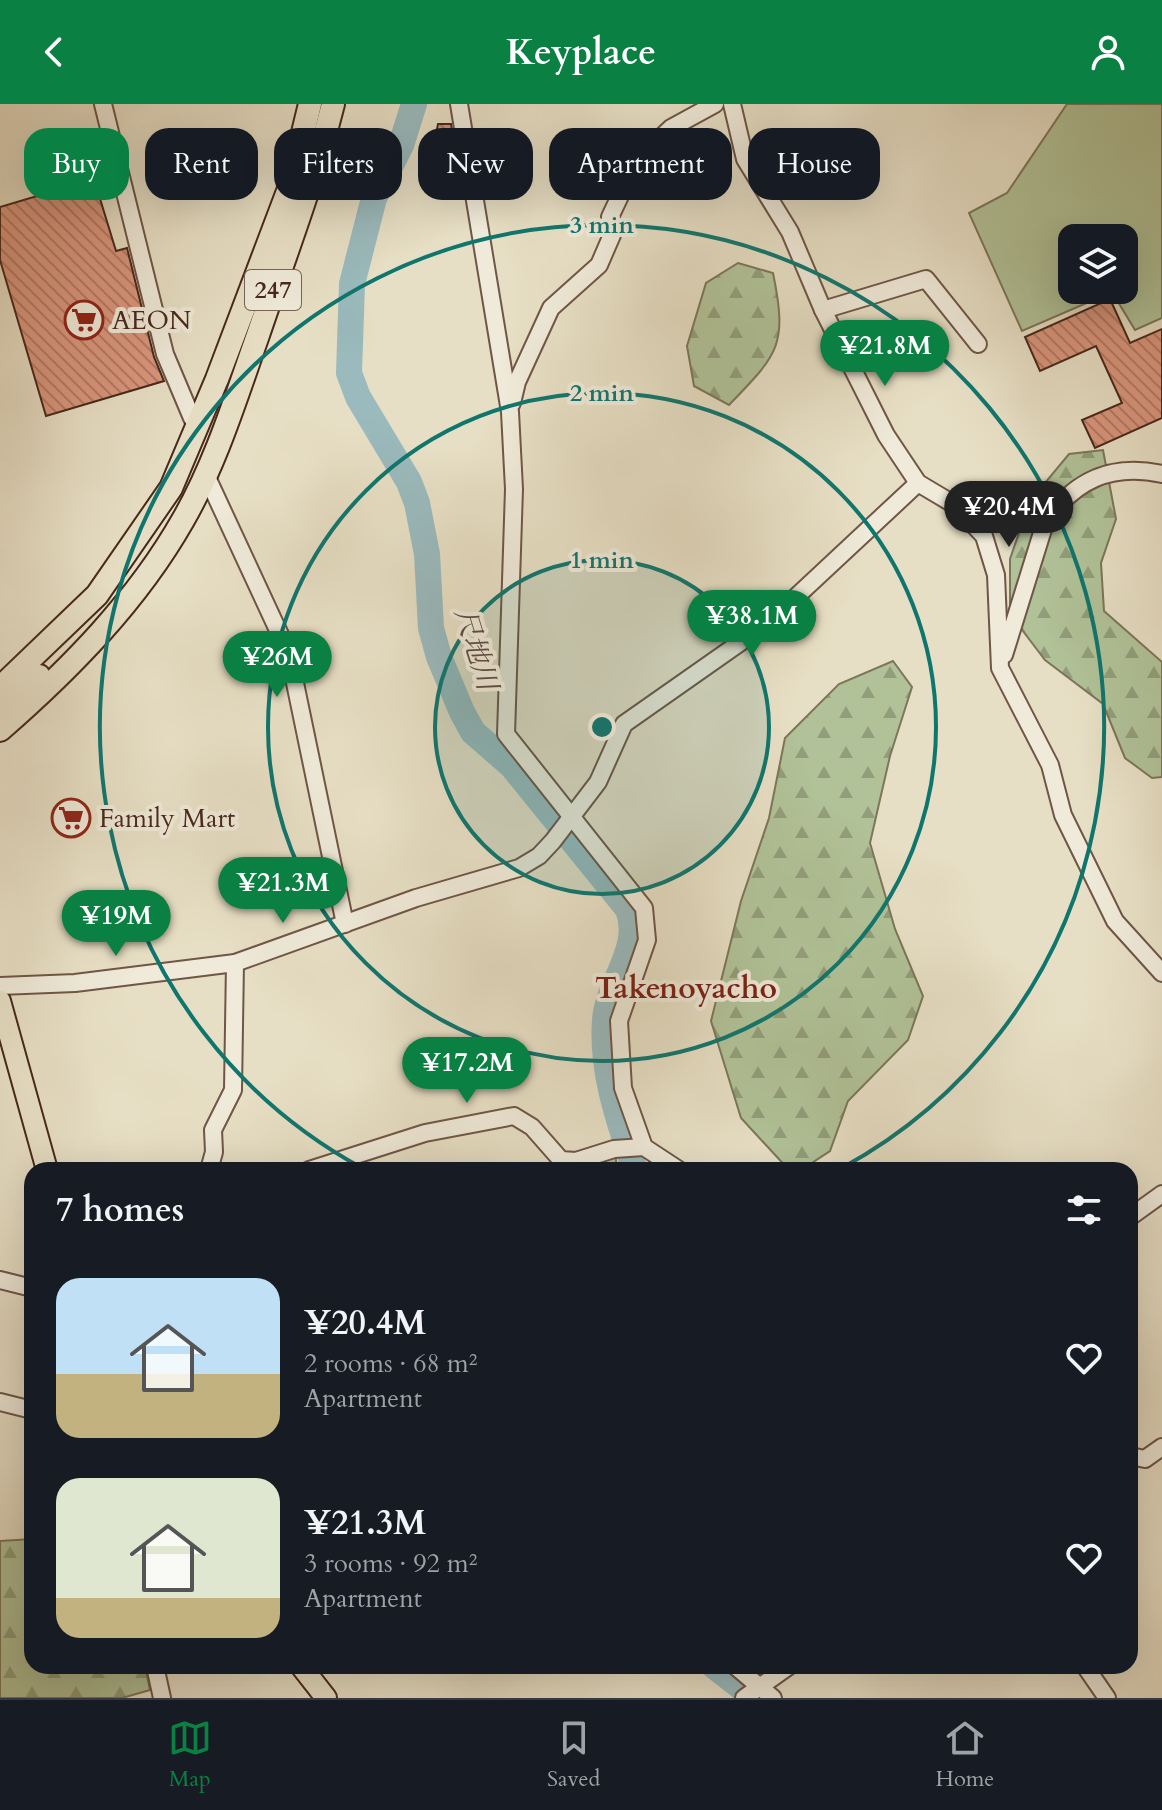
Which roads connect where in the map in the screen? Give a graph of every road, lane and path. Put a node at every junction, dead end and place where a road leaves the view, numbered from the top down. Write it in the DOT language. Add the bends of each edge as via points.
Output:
graph roads {
  1 [pos="103,104"];
  2 [pos="310,104"];
  3 [pos="333,104"];
  4 [pos="459,104"];
  5 [pos="715,104"];
  6 [pos="732,104"];
  7 [pos="823,310"];
  8 [pos="978,344"];
  9 [pos="510,412"];
  10 [pos="199,425"];
  11 [pos="1162,474"];
  12 [pos="206,475"];
  13 [pos="918,483"];
  14 [pos="98,633"];
  15 [pos="1000,668"];
  16 [pos="0,688"];
  17 [pos="0,709"];
  18 [pos="0,730"];
  19 [pos="571,816"];
  20 [pos="345,924"];
  21 [pos="235,963"];
  22 [pos="1162,973"];
  23 [pos="0,986"];
  24 [pos="0,1001"];
  25 [pos="642,1147"];
  26 [pos="45,1162"];
  27 [pos="211,1162"];
  28 [pos="334,1162"];
  29 [pos="666,1162"];
  30 [pos="1162,1194"];
  31 [pos="1138,1211"];
  32 [pos="0,1280"];
  33 [pos="24,1286"];
  34 [pos="0,1402"];
  35 [pos="24,1408"];
  36 [pos="1162,1447"];
  37 [pos="1138,1458"];
  38 [pos="157,1674"];
  39 [pos="307,1674"];
  40 [pos="741,1674"];
  41 [pos="778,1674"];
  42 [pos="1090,1674"];
  43 [pos="754,1691"];
  44 [pos="162,1698"];
  45 [pos="326,1698"];
  46 [pos="773,1698"];
  47 [pos="1107,1698"];
  1 -- 10 [label="street" via="165,354"];
  2 -- 10 [label="highway, 247" via="290,186"];
  3 -- 12 [label="highway, 247" via="315,174"];
  4 -- 9 [label="street"];
  5 -- 9 [label="street" via="671,128 637,160 610,217 612,235 599,265 551,308 517,382"];
  6 -- 7 [label="street" via="745,159 790,232"];
  7 -- 8 [label="street" via="926,279"];
  7 -- 13 [label="street" via="886,435"];
  9 -- 19 [label="street" via="514,489 506,734"];
  10 -- 16 [label="highway, 247" via="171,488 97,595"];
  11 -- 15 [label="street" via="1129,467 1076,488 1056,506 1045,523"];
  12 -- 14 [label="highway, 247" via="156,561"];
  12 -- 20 [label="street" via="289,654"];
  13 -- 15 [label="street" via="955,505 984,536 996,575"];
  13 -- 19 [label="street" via="768,623 624,724 598,782"];
  14 -- 17 [label="highway, 247"];
  14 -- 18 [label="highway, 247"];
  15 -- 22 [label="street" via="1050,765 1063,815 1109,909"];
  19 -- 20 [label="street" via="539,856 519,868"];
  19 -- 25 [label="street" via="644,908 648,925 619,1021 623,1088"];
  20 -- 21 [label="street"];
  21 -- 23 [label="street" via="75,983"];
  21 -- 27 [label="street" via="233,1090 213,1130"];
  24 -- 26 [label="main road"];
  25 -- 28 [label="street" via="561,1160 532,1127 514,1116 425,1133"];
  25 -- 29 [label="street"];
  30 -- 31 [label="street"];
  32 -- 33 [label="street"];
  34 -- 35 [label="street"];
  36 -- 37 [label="street" via="1145,1459"];
  38 -- 44 [label="street"];
  39 -- 45 [label="main road"];
  40 -- 43 [label="street"];
  41 -- 43 [label="street"];
  42 -- 47 [label="street"];
  43 -- 46 [label="street"];
}
